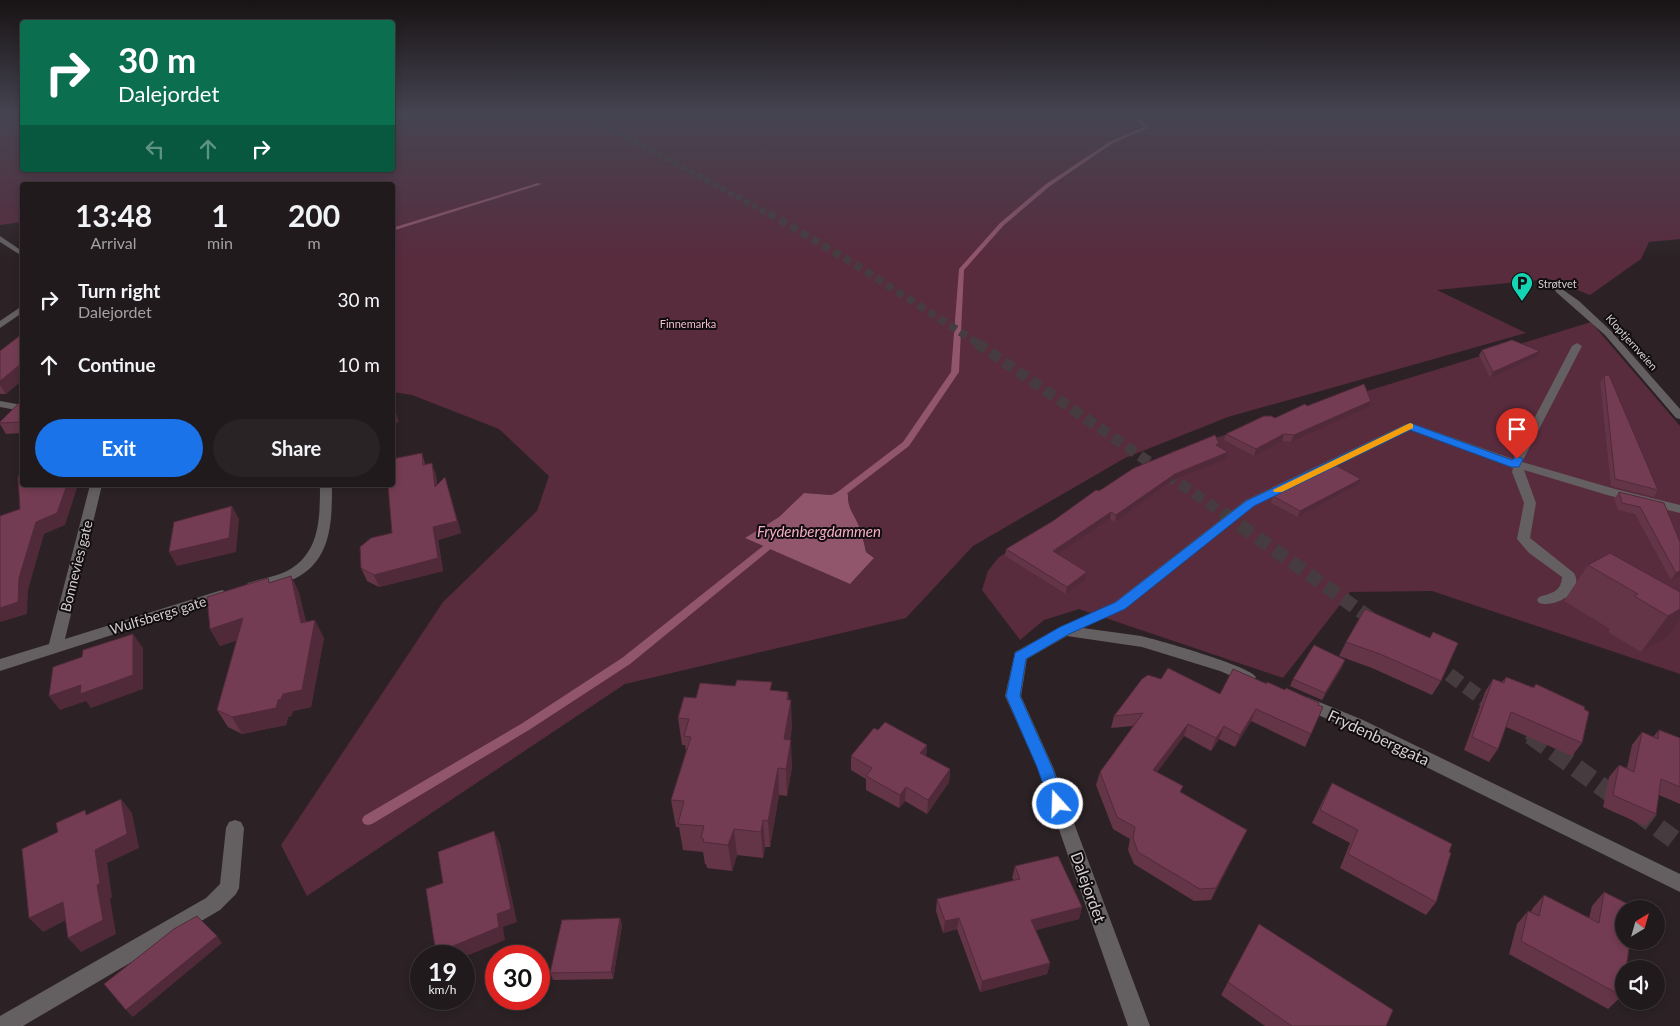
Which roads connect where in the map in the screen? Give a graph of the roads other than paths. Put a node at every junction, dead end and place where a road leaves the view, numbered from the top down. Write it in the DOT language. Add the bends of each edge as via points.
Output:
graph roads {
  1 [pos="0,238"];
  2 [pos="20,253"];
  3 [pos="1559,290"];
  4 [pos="20,310"];
  5 [pos="0,325"];
  6 [pos="1577,346"];
  7 [pos="0,404"];
  8 [pos="20,408"];
  9 [pos="1680,416"];
  10 [pos="1517,466"];
  11 [pos="96,487"];
  12 [pos="326,487"];
  13 [pos="1680,509"];
  14 [pos="1544,600"];
  15 [pos="1064,631"];
  16 [pos="56,646"];
  17 [pos="0,665"];
  18 [pos="1260,682"];
  19 [pos="1296,698"];
  20 [pos="235,828"];
  21 [pos="1680,883"];
  22 [pos="3,1026"];
  23 [pos="1139,1026"];
  1 -- 2 [label="street"];
  3 -- 9 [label="street, Kloptjernveien" via="1605,329"];
  4 -- 5 [label="street"];
  6 -- 10 [label="street"];
  7 -- 8 [label="street"];
  10 -- 13 [label="street"];
  10 -- 14 [label="street" via="1530,503 1523,539 1529,548 1569,576 1569,586 1562,596"];
  10 -- 15 [label="street" via="1410,426 1250,503 1120,605"];
  11 -- 16 [label="street, Bonnevies gate"];
  12 -- 16 [label="street, Wulfsbergs gate" via="322,543 313,560 291,574"];
  15 -- 18 [label="street" via="1142,642 1225,667"];
  15 -- 23 [label="street, Dalejordet" via="1020,656 1013,696 1045,767"];
  16 -- 17 [label="street, Wulfsbergs gate"];
  19 -- 21 [label="street, Frydenberggata"];
  20 -- 22 [label="street" via="229,888 213,904"];
}
